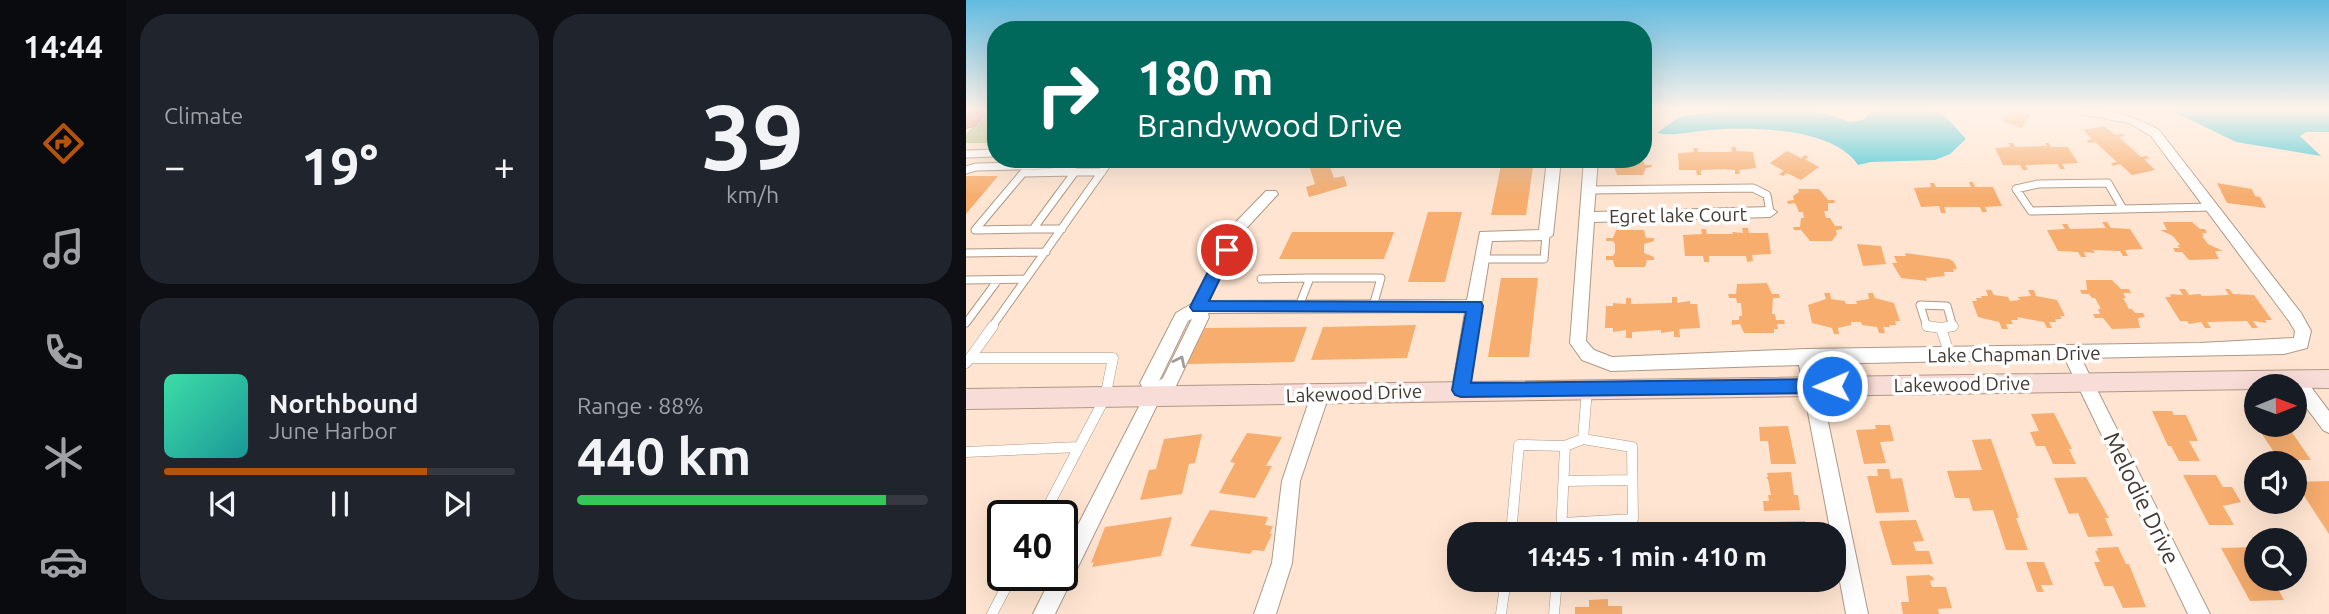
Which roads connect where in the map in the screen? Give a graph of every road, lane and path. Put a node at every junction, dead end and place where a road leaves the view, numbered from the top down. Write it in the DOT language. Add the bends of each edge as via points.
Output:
graph roads {
  1 [pos="2159,139"];
  2 [pos="987,153"];
  3 [pos="966,154"];
  4 [pos="987,167"];
  5 [pos="1070,168"];
  6 [pos="1105,168"];
  7 [pos="1553,168"];
  8 [pos="1590,168"];
  9 [pos="966,170"];
  10 [pos="1075,172"];
  11 [pos="1102,172"];
  12 [pos="1588,190"];
  13 [pos="1272,194"];
  14 [pos="2212,207"];
  15 [pos="2123,209"];
  16 [pos="1770,212"];
  17 [pos="1587,217"];
  18 [pos="1033,229"];
  19 [pos="1062,229"];
  20 [pos="975,230"];
  21 [pos="966,231"];
  22 [pos="1546,235"];
  23 [pos="1045,252"];
  24 [pos="966,253"];
  25 [pos="1482,259"];
  26 [pos="1310,278"];
  27 [pos="1026,279"];
  28 [pos="1261,279"];
  29 [pos="966,280"];
  30 [pos="998,280"];
  31 [pos="1299,306"];
  32 [pos="1373,306"];
  33 [pos="1475,306"];
  34 [pos="1198,307"];
  35 [pos="966,323"];
  36 [pos="1941,328"];
  37 [pos="2070,352"];
  38 [pos="1806,356"];
  39 [pos="1950,356"];
  40 [pos="968,361"];
  41 [pos="2329,379"];
  42 [pos="2307,380"];
  43 [pos="2244,381"];
  44 [pos="2085,383"];
  45 [pos="1811,387"];
  46 [pos="1587,389"];
  47 [pos="1461,390"];
  48 [pos="1154,394"];
  49 [pos="1320,395"];
  50 [pos="2307,395"];
  51 [pos="1105,398"];
  52 [pos="966,399"];
  53 [pos="2329,425"];
  54 [pos="1583,439"];
  55 [pos="1565,446"];
  56 [pos="1079,447"];
  57 [pos="966,452"];
  58 [pos="1632,480"];
  59 [pos="1564,481"];
  60 [pos="1051,500"];
  61 [pos="1512,522"];
  62 [pos="1561,522"];
  63 [pos="1609,522"];
  64 [pos="1004,591"];
  65 [pos="1505,592"];
  66 [pos="1556,592"];
  67 [pos="992,614"];
  68 [pos="1044,614"];
  69 [pos="1265,614"];
  70 [pos="1502,614"];
  71 [pos="1553,614"];
  72 [pos="1857,614"];
  73 [pos="2199,614"];
  1 -- 14 [label="street, Lake Chapman Drive"];
  2 -- 3 [label="lane"];
  4 -- 9 [label="lane"];
  5 -- 10 [label="lane"];
  6 -- 11 [label="lane"];
  7 -- 22 [label="street"];
  8 -- 12 [label="street, Lake Chapman Drive"];
  10 -- 11 [label="lane"];
  10 -- 18 [label="lane"];
  10 -- 20 [label="lane" via="1023,173"];
  11 -- 19 [label="lane"];
  12 -- 16 [label="lane" via="1752,188 1767,195"];
  12 -- 17 [label="street, Lake Chapman Drive"];
  13 -- 34 [label="street" via="1236,230"];
  14 -- 15 [label="lane"];
  14 -- 37 [label="street, Lake Chapman Drive" via="2295,317 2303,331 2301,344"];
  15 -- 15 [label="lane" via="2031,211 2016,189 2028,184 2108,183"];
  16 -- 17 [label="street, Egret lake Court"];
  17 -- 38 [label="street, Lake Chapman Drive" via="1578,343 1588,355 1611,363"];
  18 -- 19 [label="lane"];
  18 -- 20 [label="lane"];
  19 -- 23 [label="lane"];
  20 -- 21 [label="lane"];
  22 -- 25 [label="street" via="1485,236"];
  22 -- 25 [label="lane" via="1544,258"];
  23 -- 24 [label="lane"];
  23 -- 27 [label="lane"];
  25 -- 33 [label="street"];
  26 -- 28 [label="lane"];
  26 -- 31 [label="lane"];
  26 -- 32 [label="lane" via="1381,278"];
  27 -- 30 [label="lane"];
  27 -- 40 [label="lane"];
  29 -- 30 [label="lane"];
  30 -- 35 [label="lane"];
  31 -- 32 [label="street"];
  31 -- 34 [label="street"];
  32 -- 33 [label="street"];
  33 -- 47 [label="street"];
  34 -- 48 [label="street" via="1201,317 1169,383"];
  36 -- 39 [label="lane"];
  37 -- 39 [label="street, Lake Chapman Drive"];
  37 -- 44 [label="street, Melodie Drive"];
  38 -- 39 [label="street, Lake Chapman Drive"];
  38 -- 45 [label="street"];
  40 -- 51 [label="lane" via="1113,358"];
  41 -- 42 [label="street, Lakewood Drive"];
  43 -- 44 [label="street, Lakewood Drive"];
  44 -- 45 [label="street, Lakewood Drive"];
  44 -- 73 [label="street, Melodie Drive"];
  45 -- 46 [label="street, Lakewood Drive"];
  45 -- 72 [label="street"];
  46 -- 47 [label="street, Lakewood Drive"];
  46 -- 54 [label="lane"];
  47 -- 49 [label="street, Lakewood Drive"];
  48 -- 49 [label="street, Lakewood Drive"];
  48 -- 51 [label="street, Lakewood Drive"];
  48 -- 68 [label="street"];
  49 -- 69 [label="street" via="1291,481 1283,563"];
  50 -- 53 [label="street"];
  51 -- 52 [label="street, Lakewood Drive"];
  51 -- 56 [label="lane"];
  54 -- 55 [label="lane"];
  54 -- 58 [label="lane" via="1632,447"];
  55 -- 59 [label="lane"];
  55 -- 61 [label="lane" via="1519,446"];
  56 -- 57 [label="lane"];
  56 -- 60 [label="lane"];
  58 -- 59 [label="lane"];
  58 -- 63 [label="lane" via="1633,519"];
  59 -- 62 [label="lane"];
  64 -- 67 [label="lane"];
  65 -- 70 [label="lane"];
  66 -- 71 [label="lane"];
}
